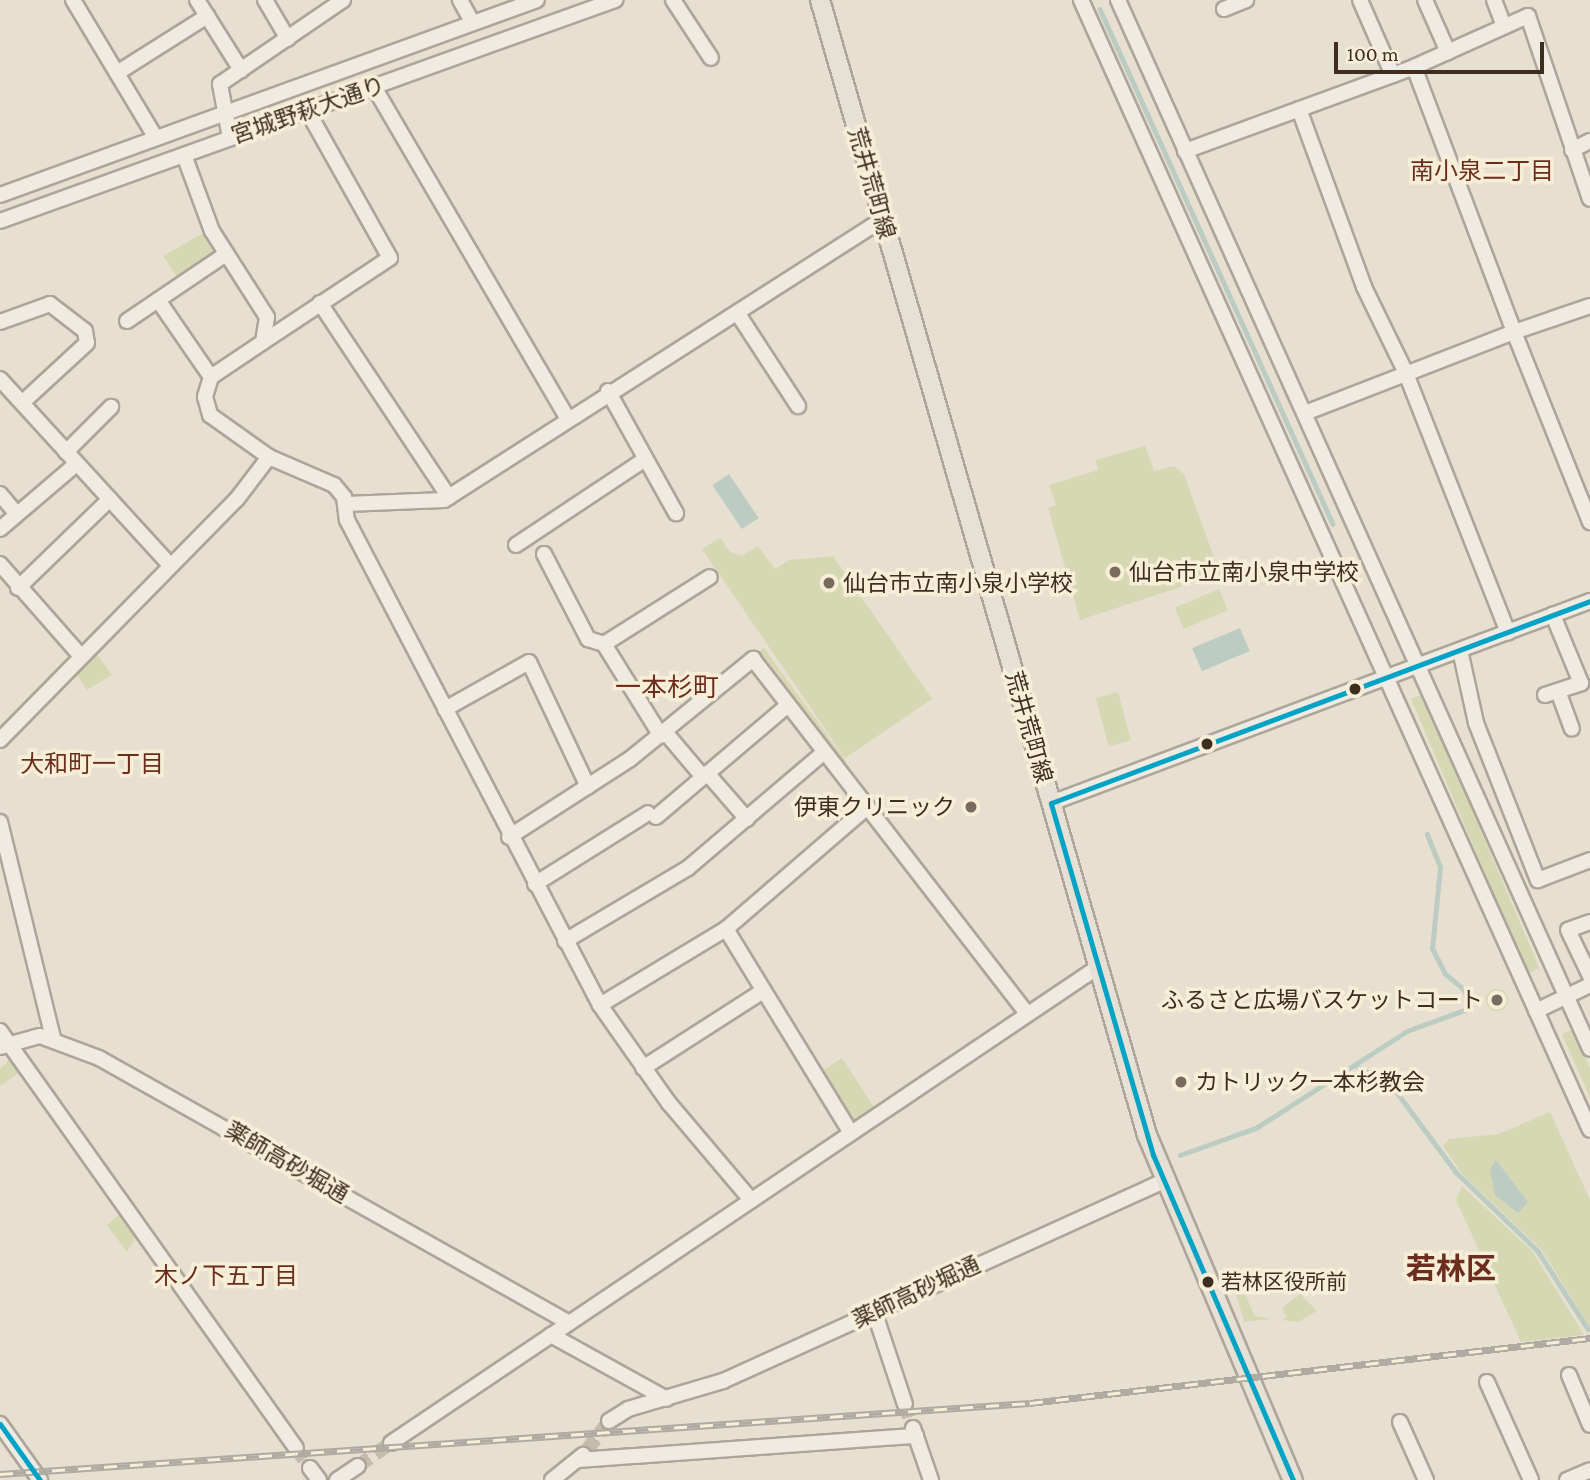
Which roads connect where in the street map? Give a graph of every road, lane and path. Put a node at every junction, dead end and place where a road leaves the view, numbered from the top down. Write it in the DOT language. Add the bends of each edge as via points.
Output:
graph roads {
  1 [pos="73,0"];
  2 [pos="197,0"];
  3 [pos="265,0"];
  4 [pos="343,0"];
  5 [pos="460,0"];
  6 [pos="615,0"];
  7 [pos="673,0"];
  8 [pos="820,0"];
  9 [pos="1081,0"];
  10 [pos="1118,0"];
  11 [pos="1246,0"];
  12 [pos="1360,0"];
  13 [pos="1425,0"];
  14 [pos="1494,0"];
  15 [pos="529,1"];
  16 [pos="1224,9"];
  17 [pos="206,16"];
  18 [pos="473,23"];
  19 [pos="1504,26"];
  20 [pos="288,39"];
  21 [pos="1448,52"];
  22 [pos="711,58"];
  23 [pos="1414,67"];
  24 [pos="241,71"];
  25 [pos="117,73"];
  26 [pos="1393,75"];
  27 [pos="374,87"];
  28 [pos="1299,109"];
  29 [pos="307,110"];
  30 [pos="222,114"];
  31 [pos="156,138"];
  32 [pos="230,138"];
  33 [pos="1590,141"];
  34 [pos="1572,150"];
  35 [pos="1185,151"];
  36 [pos="184,155"];
  37 [pos="0,195"];
  38 [pos="1590,199"];
  39 [pos="883,219"];
  40 [pos="0,221"];
  41 [pos="226,254"];
  42 [pos="158,300"];
  43 [pos="320,303"];
  44 [pos="1590,306"];
  45 [pos="738,314"];
  46 [pos="127,321"];
  47 [pos="0,322"];
  48 [pos="1514,332"];
  49 [pos="263,342"];
  50 [pos="1405,371"];
  51 [pos="211,377"];
  52 [pos="0,379"];
  53 [pos="608,391"];
  54 [pos="22,403"];
  55 [pos="798,406"];
  56 [pos="111,407"];
  57 [pos="1305,413"];
  58 [pos="567,417"];
  59 [pos="66,452"];
  60 [pos="269,457"];
  61 [pos="644,460"];
  62 [pos="76,464"];
  63 [pos="0,494"];
  64 [pos="449,497"];
  65 [pos="110,499"];
  66 [pos="346,504"];
  67 [pos="676,513"];
  68 [pos="18,514"];
  69 [pos="1590,522"];
  70 [pos="0,529"];
  71 [pos="516,545"];
  72 [pos="544,554"];
  73 [pos="0,564"];
  74 [pos="170,565"];
  75 [pos="710,578"];
  76 [pos="18,588"];
  77 [pos="1590,601"];
  78 [pos="1553,615"];
  79 [pos="1508,632"];
  80 [pos="604,645"];
  81 [pos="1460,650"];
  82 [pos="79,654"];
  83 [pos="1417,665"];
  84 [pos="1386,677"];
  85 [pos="787,706"];
  86 [pos="445,709"];
  87 [pos="1572,729"];
  88 [pos="663,734"];
  89 [pos="0,740"];
  90 [pos="823,754"];
  91 [pos="705,775"];
  92 [pos="588,787"];
  93 [pos="1051,803"];
  94 [pos="864,810"];
  95 [pos="1512,816"];
  96 [pos="747,819"];
  97 [pos="0,822"];
  98 [pos="1490,826"];
  99 [pos="509,837"];
  100 [pos="1590,860"];
  101 [pos="535,884"];
  102 [pos="1590,922"];
  103 [pos="726,929"];
  104 [pos="565,941"];
  105 [pos="1098,967"];
  106 [pos="1590,976"];
  107 [pos="1590,985"];
  108 [pos="763,992"];
  109 [pos="1567,998"];
  110 [pos="600,1005"];
  111 [pos="1536,1011"];
  112 [pos="1027,1014"];
  113 [pos="53,1038"];
  114 [pos="3,1039"];
  115 [pos="1590,1049"];
  116 [pos="643,1068"];
  117 [pos="1590,1130"];
  118 [pos="851,1133"];
  119 [pos="1164,1181"];
  120 [pos="751,1200"];
  121 [pos="874,1311"];
  122 [pos="566,1321"];
  123 [pos="551,1335"];
  124 [pos="1569,1375"];
  125 [pos="1487,1382"];
  126 [pos="667,1399"];
  127 [pos="905,1405"];
  128 [pos="609,1421"];
  129 [pos="1400,1423"];
  130 [pos="0,1424"];
  131 [pos="1590,1425"];
  132 [pos="391,1443"];
  133 [pos="296,1448"];
  134 [pos="358,1466"];
  135 [pos="1590,1470"];
  136 [pos="40,1480"];
  137 [pos="337,1480"];
  138 [pos="552,1480"];
  139 [pos="931,1480"];
  140 [pos="1293,1480"];
  141 [pos="1426,1480"];
  142 [pos="1531,1480"];
  143 [pos="1567,1480"];
  1 -- 25 [label="street"];
  2 -- 17 [label="street"];
  3 -- 20 [label="street"];
  4 -- 20 [label="street"];
  5 -- 18 [label="street"];
  6 -- 27 [label="street, 宮城野萩大通り"];
  7 -- 22 [label="street"];
  8 -- 39 [label="main road, 荒井荒町線"];
  9 -- 84 [label="street"];
  10 -- 35 [label="street"];
  11 -- 16 [label="street"];
  12 -- 26 [label="street"];
  13 -- 21 [label="street"];
  14 -- 19 [label="street"];
  15 -- 18 [label="street, 宮城野萩大通り"];
  17 -- 24 [label="street"];
  17 -- 25 [label="street"];
  18 -- 30 [label="street, 宮城野萩大通り"];
  19 -- 21 [label="street"];
  19 -- 34 [label="street" via="1528,16"];
  20 -- 24 [label="street"];
  21 -- 23 [label="street"];
  23 -- 26 [label="street"];
  23 -- 48 [label="street"];
  24 -- 30 [label="street" via="220,84"];
  25 -- 31 [label="street"];
  26 -- 28 [label="street"];
  27 -- 29 [label="street, 宮城野萩大通り"];
  27 -- 58 [label="street"];
  28 -- 35 [label="street"];
  28 -- 50 [label="street" via="1364,287"];
  29 -- 32 [label="street, 宮城野萩大通り"];
  29 -- 43 [label="street" via="390,258"];
  30 -- 31 [label="street, 宮城野萩大通り"];
  30 -- 32 [label="street"];
  31 -- 37 [label="street, 宮城野萩大通り"];
  32 -- 36 [label="street, 宮城野萩大通り"];
  33 -- 34 [label="street"];
  34 -- 38 [label="street"];
  35 -- 57 [label="street"];
  36 -- 40 [label="street, 宮城野萩大通り"];
  36 -- 41 [label="street"];
  39 -- 45 [label="street"];
  39 -- 93 [label="main road, 荒井荒町線"];
  41 -- 42 [label="street"];
  41 -- 49 [label="street" via="264,309"];
  42 -- 46 [label="street"];
  42 -- 51 [label="street"];
  43 -- 49 [label="street"];
  43 -- 64 [label="street"];
  44 -- 48 [label="street"];
  45 -- 53 [label="street"];
  45 -- 55 [label="street"];
  47 -- 54 [label="street" via="50,304 85,331 87,343"];
  48 -- 50 [label="street"];
  48 -- 69 [label="street"];
  49 -- 51 [label="street"];
  50 -- 57 [label="street"];
  50 -- 79 [label="street"];
  51 -- 60 [label="street" via="205,397 210,415"];
  52 -- 54 [label="street"];
  53 -- 58 [label="street"];
  53 -- 61 [label="street"];
  54 -- 59 [label="street"];
  56 -- 59 [label="street"];
  57 -- 83 [label="street"];
  58 -- 64 [label="street"];
  59 -- 62 [label="street"];
  60 -- 66 [label="street" via="334,485"];
  60 -- 74 [label="street" via="248,488"];
  61 -- 67 [label="street" via="671,495"];
  61 -- 71 [label="street"];
  62 -- 65 [label="street"];
  62 -- 68 [label="street"];
  63 -- 68 [label="street"];
  64 -- 66 [label="street" via="429,504"];
  65 -- 74 [label="street"];
  65 -- 76 [label="street"];
  66 -- 86 [label="street" via="347,520"];
  68 -- 70 [label="street"];
  72 -- 80 [label="street" via="588,639"];
  73 -- 76 [label="street"];
  74 -- 82 [label="street"];
  75 -- 80 [label="street"];
  76 -- 82 [label="street"];
  77 -- 78 [label="street"];
  78 -- 79 [label="street"];
  78 -- 87 [label="street" via="1581,683 1551,693"];
  79 -- 81 [label="street"];
  80 -- 88 [label="street"];
  81 -- 83 [label="street"];
  81 -- 95 [label="street" via="1476,723"];
  82 -- 89 [label="street"];
  83 -- 84 [label="street"];
  83 -- 98 [label="street"];
  84 -- 93 [label="street"];
  84 -- 111 [label="street"];
  85 -- 88 [label="street" via="753,659"];
  85 -- 90 [label="street"];
  85 -- 91 [label="street"];
  86 -- 92 [label="street" via="529,662"];
  86 -- 99 [label="street"];
  88 -- 91 [label="street"];
  88 -- 92 [label="street"];
  90 -- 94 [label="street"];
  90 -- 96 [label="street"];
  91 -- 96 [label="street"];
  91 -- 101 [label="street" via="652,815"];
  92 -- 99 [label="street"];
  93 -- 105 [label="main road, 荒井荒町線"];
  94 -- 103 [label="street"];
  94 -- 112 [label="street"];
  95 -- 98 [label="street"];
  95 -- 100 [label="street" via="1538,880"];
  96 -- 104 [label="street" via="688,868"];
  97 -- 113 [label="street"];
  98 -- 109 [label="street"];
  99 -- 101 [label="street"];
  101 -- 104 [label="street"];
  102 -- 106 [label="street" via="1568,930"];
  103 -- 108 [label="street"];
  103 -- 110 [label="street"];
  104 -- 110 [label="street"];
  105 -- 112 [label="street"];
  105 -- 119 [label="main road, 荒井荒町線"];
  107 -- 109 [label="street"];
  108 -- 116 [label="street"];
  108 -- 118 [label="street"];
  109 -- 111 [label="street"];
  109 -- 115 [label="street"];
  110 -- 116 [label="street"];
  111 -- 117 [label="street"];
  112 -- 118 [label="street"];
  113 -- 114 [label="street, 薬師高砂堀通"];
  113 -- 122 [label="street, 薬師高砂堀通" via="165,1092"];
  114 -- 133 [label="street"];
  116 -- 120 [label="street"];
  118 -- 120 [label="street"];
  119 -- 121 [label="street, 薬師高砂堀通"];
  119 -- 140 [label="main road, 荒井荒町線"];
  120 -- 122 [label="street"];
  121 -- 126 [label="street, 薬師高砂堀通" via="723,1381"];
  121 -- 127 [label="street"];
  122 -- 123 [label="street"];
  123 -- 126 [label="street"];
  123 -- 132 [label="street"];
  124 -- 131 [label="street"];
  125 -- 142 [label="street"];
  126 -- 128 [label="street, 薬師高砂堀通" via="628,1409"];
  129 -- 141 [label="street"];
  130 -- 136 [label="street"];
  134 -- 137 [label="street"];
  135 -- 143 [label="street"];
  138 -- 139 [label="street" via="583,1455 914,1431"];
}
